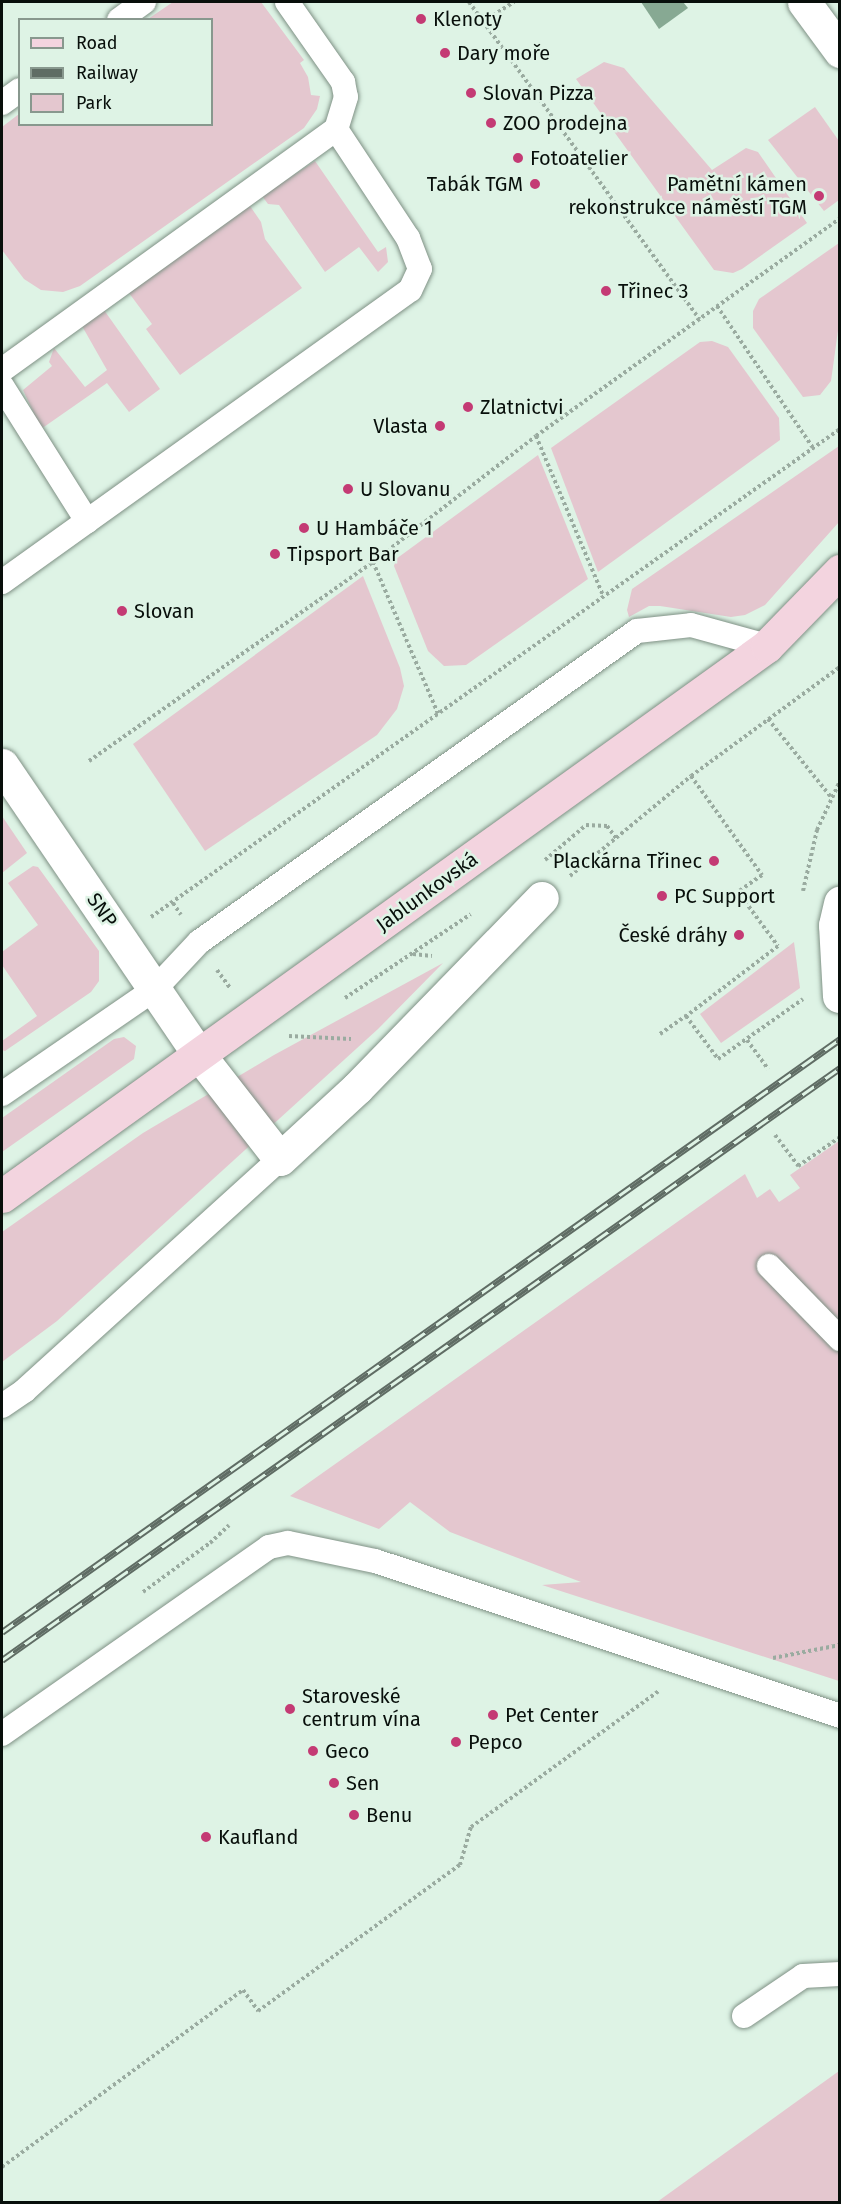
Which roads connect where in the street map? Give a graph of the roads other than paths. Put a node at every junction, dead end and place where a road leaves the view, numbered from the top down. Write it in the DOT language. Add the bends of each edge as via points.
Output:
graph roads {
  1 [pos="144,2"];
  2 [pos="287,2"];
  3 [pos="804,2"];
  4 [pos="122,18"];
  5 [pos="840,51"];
  6 [pos="18,91"];
  7 [pos="2,103"];
  8 [pos="336,129"];
  9 [pos="2,370"];
  10 [pos="2,386"];
  11 [pos="87,521"];
  12 [pos="840,571"];
  13 [pos="2,582"];
  14 [pos="767,646"];
  15 [pos="2,765"];
  16 [pos="542,898"];
  17 [pos="840,903"];
  18 [pos="155,989"];
  19 [pos="839,996"];
  20 [pos="200,1056"];
  21 [pos="2,1094"];
  22 [pos="280,1159"];
  23 [pos="2,1196"];
  24 [pos="769,1266"];
  25 [pos="840,1339"];
  26 [pos="2,1406"];
  27 [pos="840,1716"];
  28 [pos="2,1734"];
  29 [pos="840,1974"];
  30 [pos="744,2016"];
  1 -- 4 [label="lane"];
  2 -- 8 [label="lane" via="343,82 346,97"];
  3 -- 5 [label="street"];
  6 -- 7 [label="lane"];
  8 -- 9 [label="lane"];
  8 -- 11 [label="lane" via="408,238 420,269 410,290"];
  10 -- 11 [label="lane"];
  11 -- 13 [label="lane"];
  12 -- 14 [label="main road, Jablunkovská"];
  14 -- 18 [label="lane" via="691,625 638,631 199,942"];
  14 -- 20 [label="main road, Jablunkovská"];
  15 -- 18 [label="street, SNP"];
  16 -- 22 [label="street" via="409,1036"];
  17 -- 19 [label="street" via="835,925"];
  18 -- 20 [label="street, SNP"];
  18 -- 21 [label="lane"];
  20 -- 22 [label="street, SNP"];
  20 -- 23 [label="main road, Jablunkovská"];
  22 -- 26 [label="lane" via="24,1391"];
  24 -- 25 [label="lane"];
  27 -- 28 [label="lane" via="375,1561 288,1543 269,1547"];
  29 -- 30 [label="lane" via="803,1976"];
}
